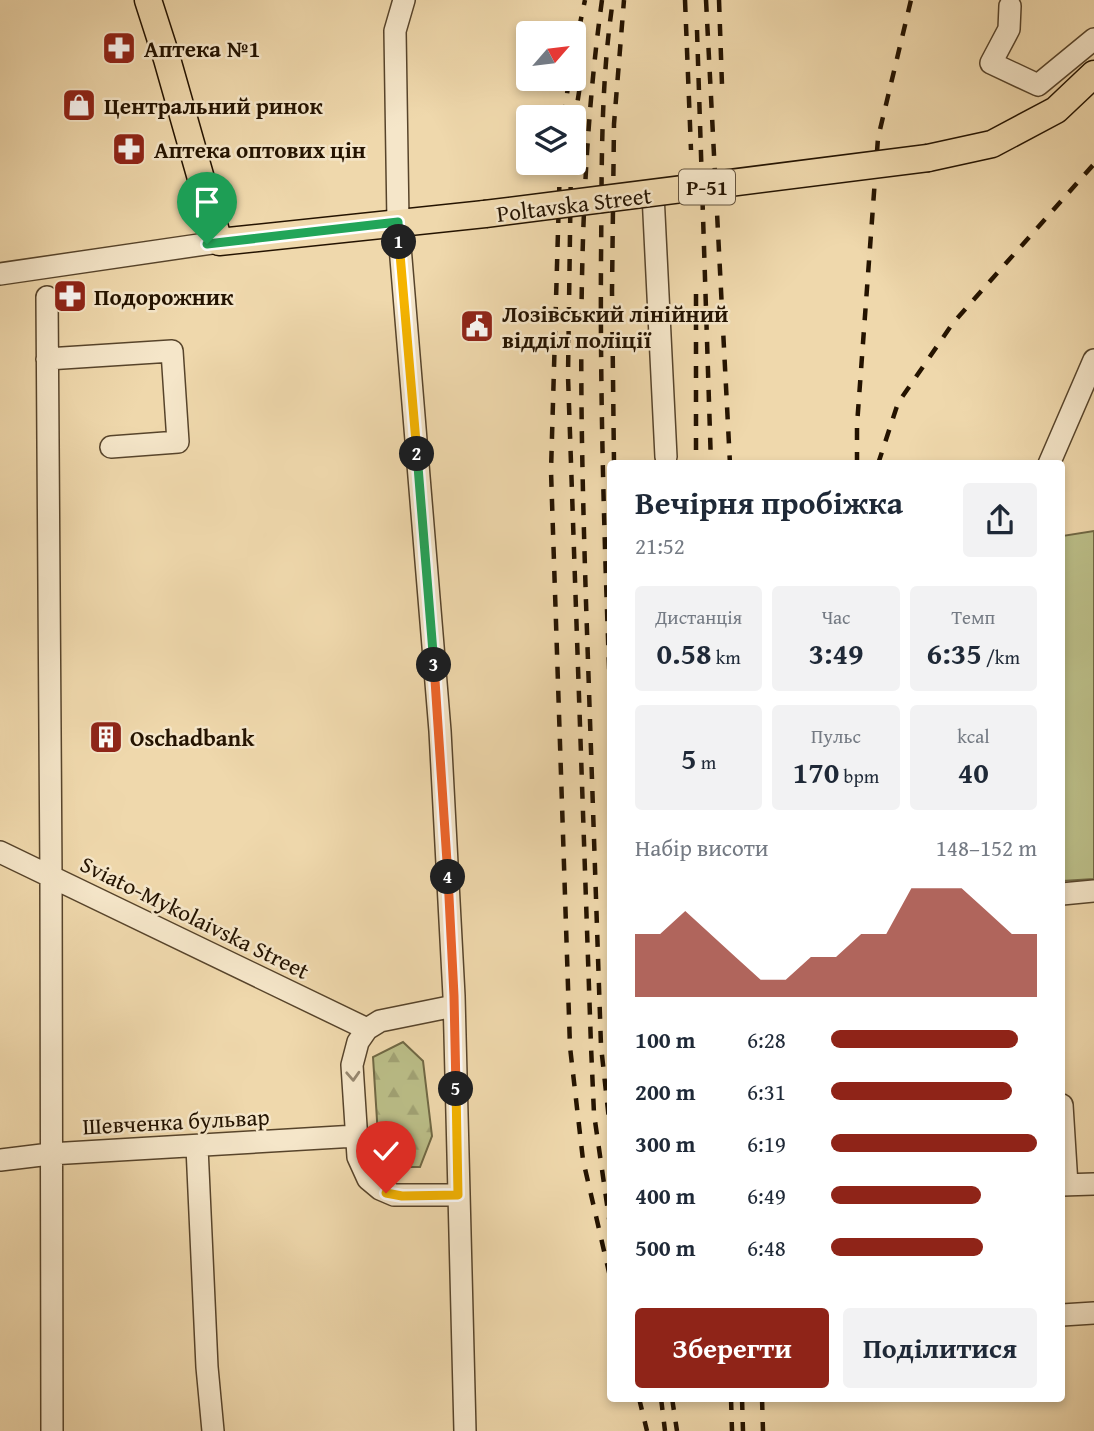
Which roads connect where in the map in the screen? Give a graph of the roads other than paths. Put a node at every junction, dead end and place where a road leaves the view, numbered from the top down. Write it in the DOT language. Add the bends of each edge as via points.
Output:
graph roads {
  1 [pos="148,0"];
  2 [pos="404,0"];
  3 [pos="1010,6"];
  4 [pos="1094,38"];
  5 [pos="1094,74"];
  6 [pos="653,194"];
  7 [pos="398,222"];
  8 [pos="219,242"];
  9 [pos="0,274"];
  10 [pos="47,297"];
  11 [pos="47,359"];
  12 [pos="1094,360"];
  13 [pos="111,447"];
  14 [pos="666,457"];
  15 [pos="1051,460"];
  16 [pos="0,852"];
  17 [pos="51,877"];
  18 [pos="1094,891"];
  19 [pos="1065,894"];
  20 [pos="454,1006"];
  21 [pos="367,1030"];
  22 [pos="356,1136"];
  23 [pos="197,1147"];
  24 [pos="50,1154"];
  25 [pos="0,1160"];
  26 [pos="1094,1184"];
  27 [pos="1065,1185"];
  28 [pos="458,1195"];
  29 [pos="1094,1313"];
  30 [pos="1065,1315"];
  31 [pos="52,1431"];
  32 [pos="213,1431"];
  33 [pos="466,1431"];
  1 -- 8 [label="main road"];
  2 -- 7 [label="street" via="395,31"];
  3 -- 4 [label="street" via="1009,29 991,63 1038,85"];
  5 -- 6 [label="main road, Poltavska Street / Р-51, bridge" via="1056,110 992,144 928,158"];
  6 -- 7 [label="main road, Poltavska Street / Р-51, bridge"];
  6 -- 14 [label="street"];
  7 -- 8 [label="main road, Poltavska Street / Р-51"];
  7 -- 20 [label="street" via="440,731"];
  8 -- 9 [label="street"];
  10 -- 11 [label="street"];
  11 -- 13 [label="street" via="172,351 178,442"];
  11 -- 17 [label="street"];
  12 -- 15 [label="street"];
  16 -- 17 [label="street, Sviato-Mykolaivska Street"];
  17 -- 21 [label="street, Sviato-Mykolaivska Street"];
  17 -- 24 [label="street"];
  18 -- 19 [label="street"];
  20 -- 21 [label="street" via="387,1018"];
  20 -- 28 [label="street"];
  21 -- 22 [label="street, one-way" via="353,1057"];
  22 -- 23 [label="street, Шевченка бульвар"];
  22 -- 28 [label="street" via="360,1165 380,1189 402,1196"];
  23 -- 24 [label="street, Шевченка бульвар"];
  23 -- 32 [label="street"];
  24 -- 25 [label="street, Шевченка бульвар"];
  24 -- 31 [label="street"];
  26 -- 27 [label="street"];
  28 -- 33 [label="street"];
  29 -- 30 [label="street"];
}
